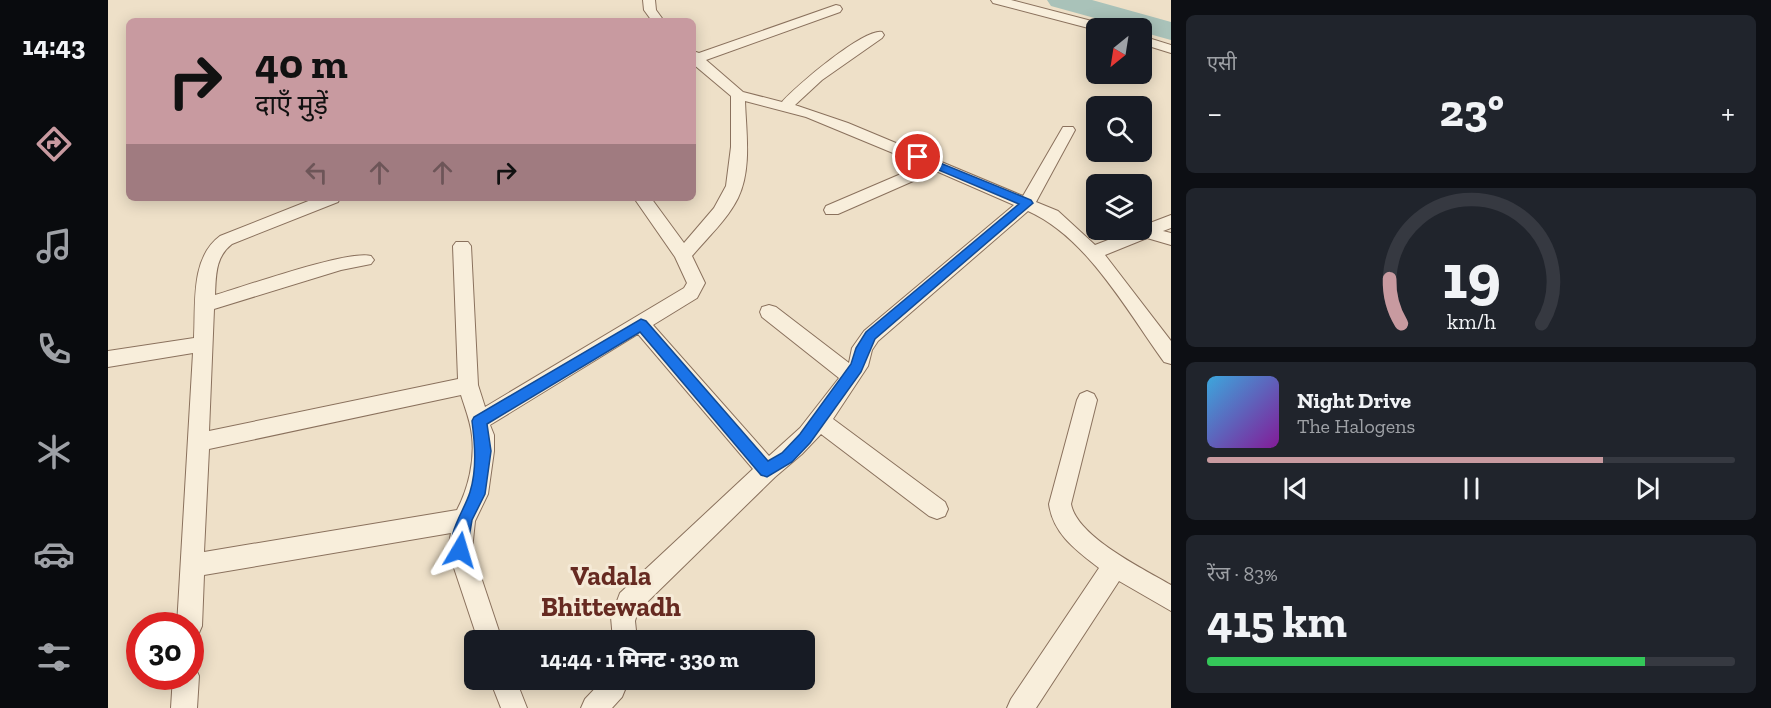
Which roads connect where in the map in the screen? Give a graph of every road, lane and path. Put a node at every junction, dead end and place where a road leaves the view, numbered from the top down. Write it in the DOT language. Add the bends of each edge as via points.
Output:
graph roads {
  1 [pos="650,0"];
  2 [pos="997,0"];
  3 [pos="837,9"];
  4 [pos="656,18"];
  5 [pos="1086,24"];
  6 [pos="877,34"];
  7 [pos="1152,43"];
  8 [pos="1171,49"];
  9 [pos="696,57"];
  10 [pos="696,60"];
  11 [pos="738,95"];
  12 [pos="784,107"];
  13 [pos="1068,130"];
  14 [pos="937,165"];
  15 [pos="324,201"];
  16 [pos="644,201"];
  17 [pos="1027,203"];
  18 [pos="832,210"];
  19 [pos="1171,220"];
  20 [pos="1152,228"];
  21 [pos="1152,233"];
  22 [pos="1123,240"];
  23 [pos="1171,240"];
  24 [pos="462,246"];
  25 [pos="1092,253"];
  26 [pos="682,255"];
  27 [pos="365,260"];
  28 [pos="205,305"];
  29 [pos="769,312"];
  30 [pos="641,324"];
  31 [pos="203,344"];
  32 [pos="1171,356"];
  33 [pos="108,359"];
  34 [pos="851,376"];
  35 [pos="468,386"];
  36 [pos="1087,400"];
  37 [pos="819,420"];
  38 [pos="479,421"];
  39 [pos="200,442"];
  40 [pos="767,470"];
  41 [pos="937,509"];
  42 [pos="464,520"];
  43 [pos="193,565"];
  44 [pos="1116,566"];
  45 [pos="1171,599"];
  46 [pos="190,612"];
  47 [pos="487,630"];
  48 [pos="622,630"];
  49 [pos="185,690"];
  50 [pos="507,690"];
  51 [pos="611,690"];
  52 [pos="184,708"];
  53 [pos="514,708"];
  54 [pos="594,708"];
  55 [pos="1020,708"];
  1 -- 4 [label="street" via="650,10"];
  2 -- 5 [label="street"];
  3 -- 9 [label="street"];
  6 -- 12 [label="street" via="817,75"];
  7 -- 8 [label="street"];
  10 -- 11 [label="street"];
  11 -- 12 [label="street"];
  11 -- 26 [label="street" via="738,151 731,194"];
  12 -- 14 [label="street" via="843,126"];
  13 -- 17 [label="street"];
  14 -- 17 [label="street"];
  14 -- 18 [label="street"];
  15 -- 28 [label="street" via="244,231 218,246 207,267"];
  16 -- 26 [label="street"];
  17 -- 25 [label="street" via="1066,225"];
  17 -- 34 [label="street" via="871,336"];
  19 -- 20 [label="street"];
  21 -- 23 [label="street"];
  22 -- 25 [label="street"];
  24 -- 35 [label="street"];
  25 -- 32 [label="street"];
  26 -- 30 [label="street" via="695,288"];
  27 -- 28 [label="street"];
  28 -- 31 [label="street"];
  29 -- 34 [label="street"];
  30 -- 38 [label="street"];
  30 -- 40 [label="street"];
  31 -- 33 [label="street"];
  31 -- 39 [label="street"];
  34 -- 37 [label="street"];
  35 -- 38 [label="street"];
  35 -- 39 [label="street"];
  36 -- 44 [label="street" via="1060,512 1073,531"];
  37 -- 40 [label="street" via="787,458"];
  37 -- 41 [label="street"];
  38 -- 42 [label="street" via="483,451 477,494"];
  39 -- 43 [label="street"];
  40 -- 48 [label="street" via="629,602 622,614"];
  42 -- 43 [label="street"];
  42 -- 47 [label="street" via="460,550"];
  43 -- 46 [label="street"];
  44 -- 45 [label="street"];
  44 -- 55 [label="street"];
  49 -- 52 [label="street"];
  50 -- 53 [label="street"];
  51 -- 54 [label="street"];
}
